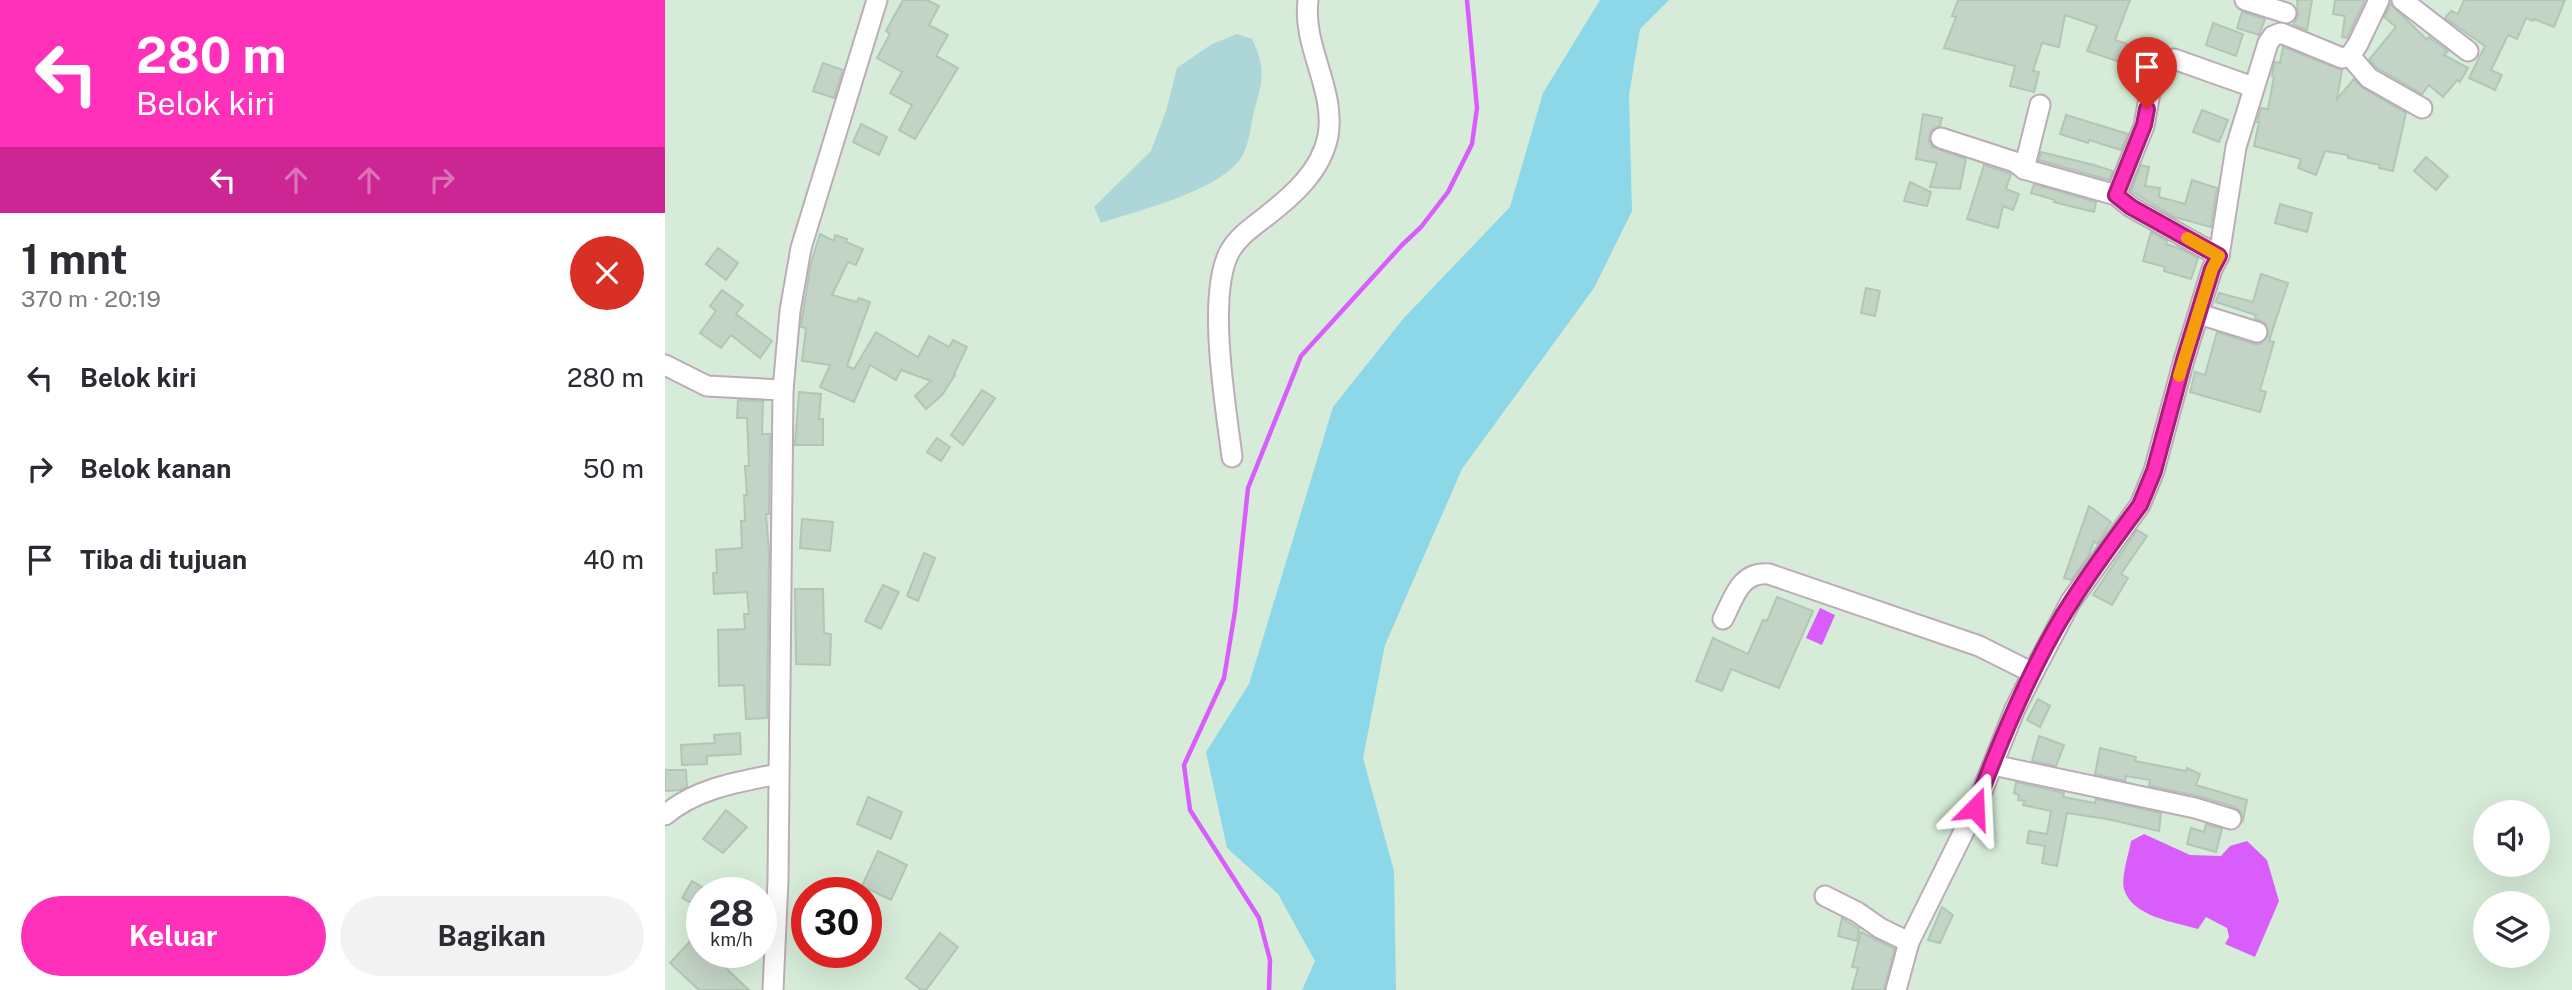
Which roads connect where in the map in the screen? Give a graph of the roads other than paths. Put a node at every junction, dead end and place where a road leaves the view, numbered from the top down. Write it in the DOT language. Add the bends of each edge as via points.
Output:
graph roads {
  1 [pos="877,0"];
  2 [pos="1308,0"];
  3 [pos="2245,0"];
  4 [pos="2379,0"];
  5 [pos="2402,0"];
  6 [pos="2285,6"];
  7 [pos="2273,36"];
  8 [pos="2468,51"];
  9 [pos="2350,56"];
  10 [pos="2253,87"];
  11 [pos="2039,105"];
  12 [pos="2422,108"];
  13 [pos="1941,138"];
  14 [pos="2024,169"];
  15 [pos="2116,195"];
  16 [pos="2219,256"];
  17 [pos="2199,314"];
  18 [pos="2257,332"];
  19 [pos="665,365"];
  20 [pos="783,390"];
  21 [pos="1232,457"];
  22 [pos="1723,619"];
  23 [pos="2033,673"];
  24 [pos="1993,765"];
  25 [pos="778,774"];
  26 [pos="665,815"];
  27 [pos="2231,819"];
  28 [pos="1825,896"];
  29 [pos="1909,942"];
  30 [pos="773,990"];
  31 [pos="1896,990"];
  1 -- 20 [label="street" via="801,248"];
  2 -- 21 [label="street" via="1310,33 1330,110 1328,138 1304,183 1243,235 1229,252 1223,271 1220,358"];
  3 -- 6 [label="street"];
  4 -- 9 [label="street"];
  5 -- 8 [label="street"];
  6 -- 7 [label="street"];
  7 -- 9 [label="street" via="2288,34 2342,58"];
  7 -- 10 [label="street"];
  9 -- 12 [label="street" via="2377,84"];
  10 -- 15 [label="street" via="2174,59 2162,62 2153,76 2144,125"];
  10 -- 16 [label="street" via="2236,147"];
  11 -- 14 [label="street"];
  13 -- 14 [label="street"];
  14 -- 15 [label="street"];
  15 -- 16 [label="street"];
  16 -- 17 [label="street"];
  17 -- 18 [label="street"];
  17 -- 23 [label="street" via="2140,505 2071,601"];
  19 -- 20 [label="street" via="714,388"];
  20 -- 25 [label="street"];
  22 -- 23 [label="street" via="1746,578 1769,573 1979,646"];
  23 -- 24 [label="street"];
  24 -- 27 [label="street"];
  24 -- 29 [label="street"];
  25 -- 26 [label="street" via="705,791"];
  25 -- 30 [label="street"];
  28 -- 29 [label="street"];
  29 -- 31 [label="street"];
}
